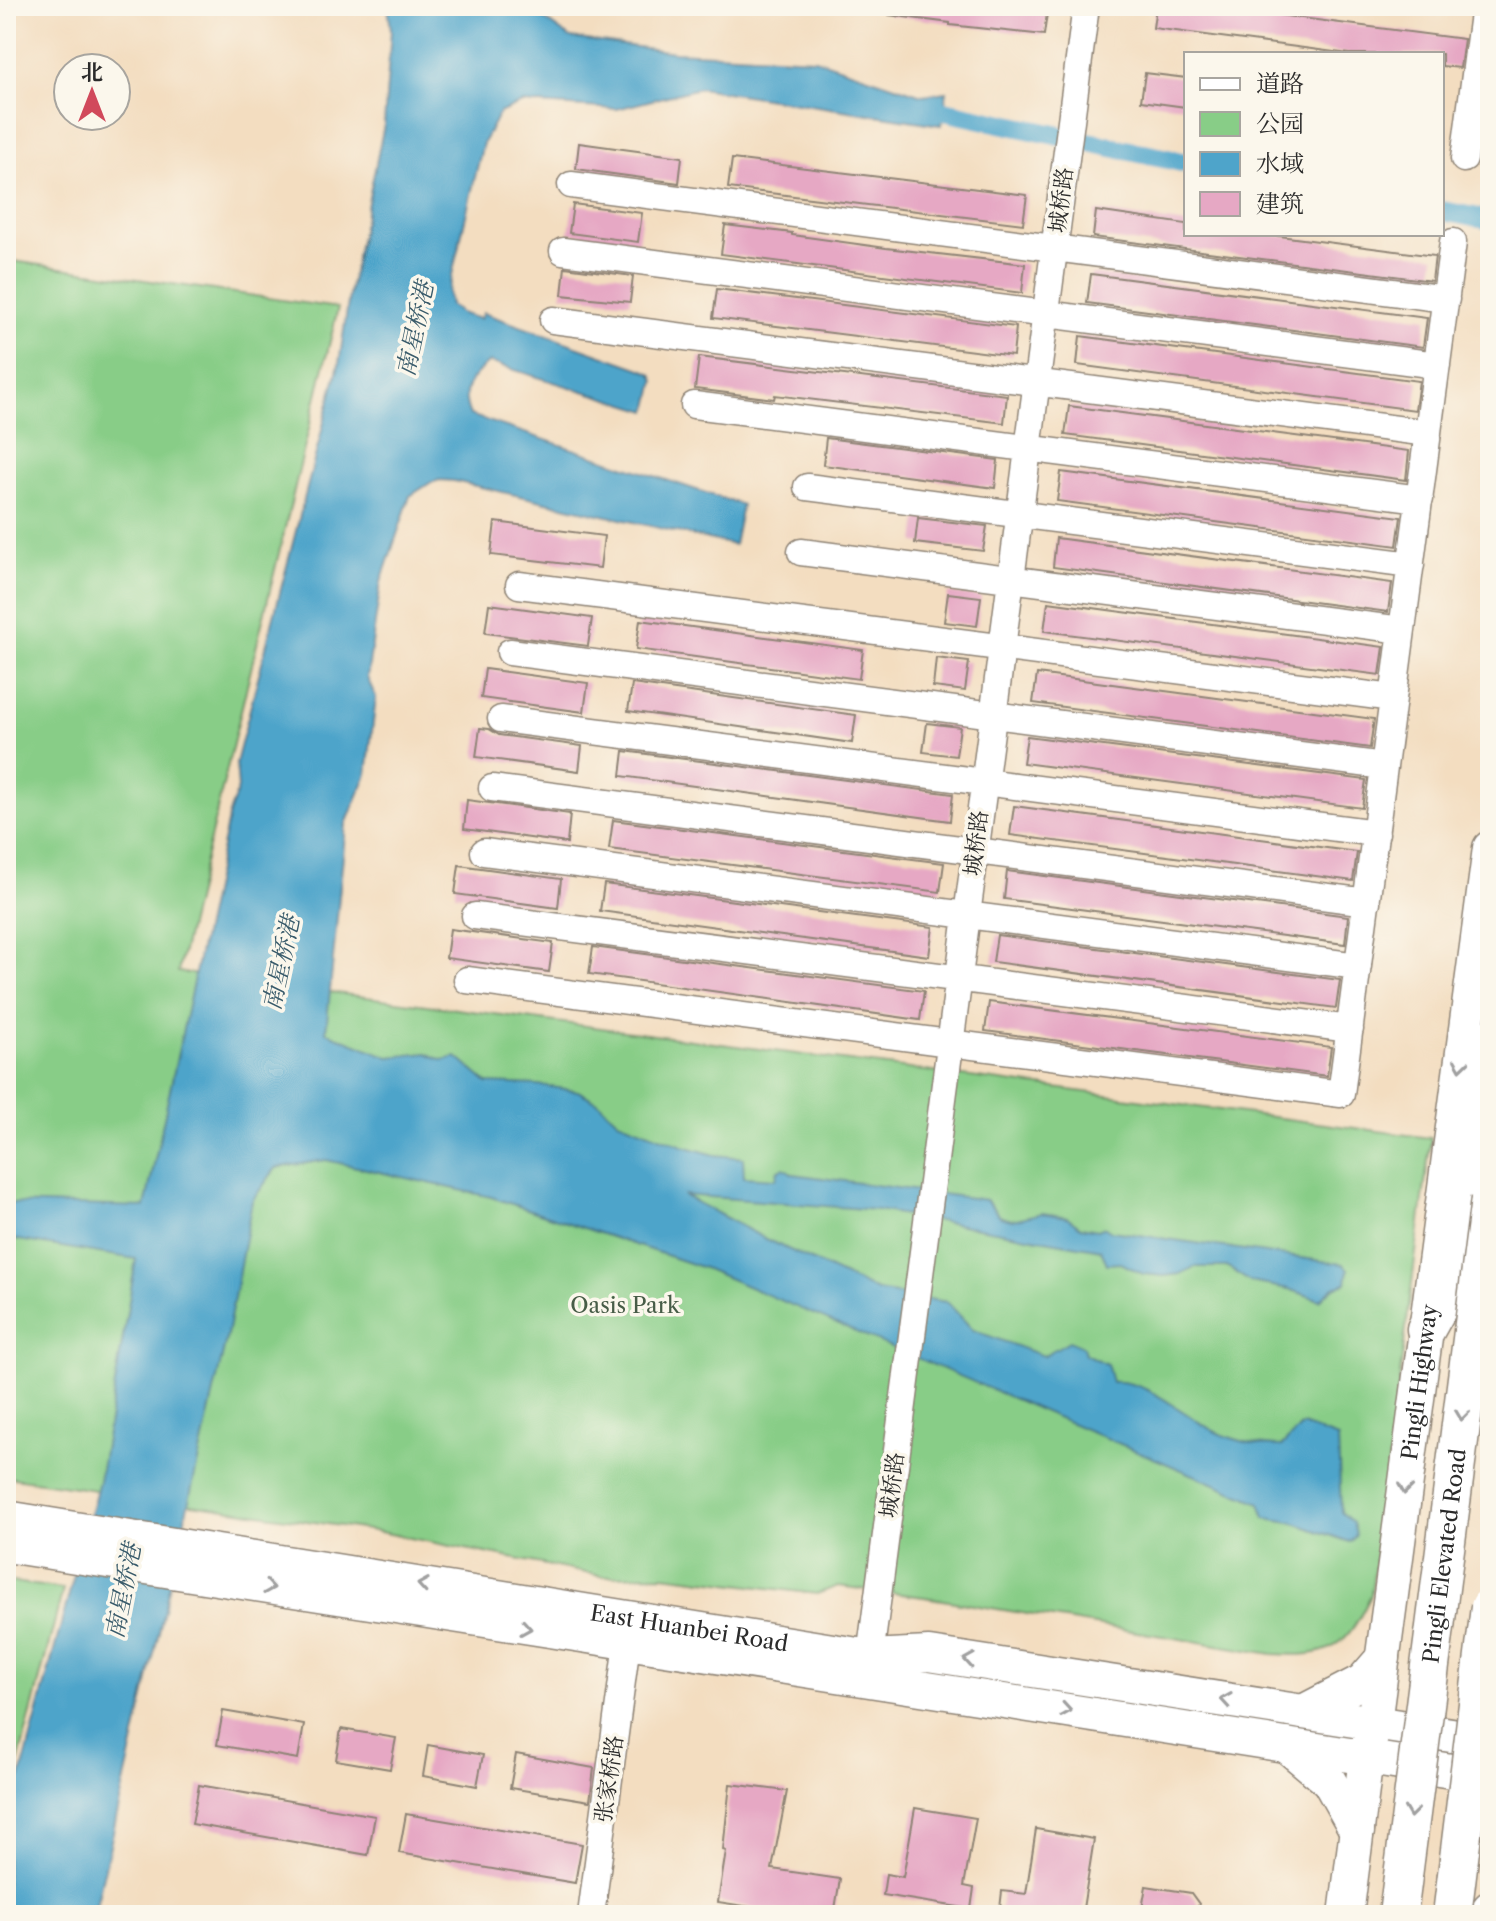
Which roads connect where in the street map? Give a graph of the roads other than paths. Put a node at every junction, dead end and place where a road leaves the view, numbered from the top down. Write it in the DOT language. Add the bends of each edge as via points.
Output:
graph roads {
  1 [pos="1086,6"];
  2 [pos="1484,6"];
  3 [pos="1464,159"];
  4 [pos="571,185"];
  5 [pos="1453,242"];
  6 [pos="1054,248"];
  7 [pos="563,251"];
  8 [pos="1446,299"];
  9 [pos="1046,314"];
  10 [pos="553,320"];
  11 [pos="1437,365"];
  12 [pos="1037,383"];
  13 [pos="694,405"];
  14 [pos="1428,433"];
  15 [pos="1028,449"];
  16 [pos="807,487"];
  17 [pos="1420,499"];
  18 [pos="1019,514"];
  19 [pos="801,552"];
  20 [pos="1411,565"];
  21 [pos="1011,579"];
  22 [pos="519,585"];
  23 [pos="1402,630"];
  24 [pos="1002,648"];
  25 [pos="510,652"];
  26 [pos="1393,698"];
  27 [pos="993,715"];
  28 [pos="501,719"];
  29 [pos="1384,766"];
  30 [pos="984,782"];
  31 [pos="492,788"];
  32 [pos="1376,833"];
  33 [pos="1490,848"];
  34 [pos="975,851"];
  35 [pos="484,852"];
  36 [pos="1367,902"];
  37 [pos="967,915"];
  38 [pos="475,916"];
  39 [pos="1358,966"];
  40 [pos="958,979"];
  41 [pos="467,980"];
  42 [pos="1350,1029"];
  43 [pos="1490,1040"];
  44 [pos="950,1043"];
  45 [pos="1490,1199"];
  46 [pos="1426,1329"];
  47 [pos="6,1518"];
  48 [pos="61,1540"];
  49 [pos="6,1545"];
  50 [pos="192,1562"];
  51 [pos="1490,1607"];
  52 [pos="627,1643"];
  53 [pos="1383,1658"];
  54 [pos="868,1668"];
  55 [pos="1303,1712"];
  56 [pos="1374,1723"];
  57 [pos="1490,1741"];
  58 [pos="1285,1745"];
  59 [pos="1366,1758"];
  60 [pos="1490,1777"];
  61 [pos="1357,1831"];
  62 [pos="1490,1908"];
  63 [pos="591,1915"];
  64 [pos="1346,1915"];
  65 [pos="1398,1915"];
  66 [pos="1452,1915"];
  67 [pos="1489,1915"];
  1 -- 6 [label="street, 城桥路"];
  2 -- 3 [label="street"];
  4 -- 6 [label="street"];
  5 -- 8 [label="street"];
  6 -- 8 [label="street"];
  6 -- 9 [label="street, 城桥路"];
  7 -- 9 [label="street"];
  8 -- 11 [label="street"];
  9 -- 11 [label="street"];
  9 -- 12 [label="street, 城桥路"];
  10 -- 12 [label="street"];
  11 -- 14 [label="street"];
  12 -- 14 [label="street"];
  12 -- 15 [label="street, 城桥路"];
  13 -- 15 [label="street"];
  14 -- 17 [label="street"];
  15 -- 17 [label="street"];
  15 -- 18 [label="street, 城桥路"];
  16 -- 18 [label="street"];
  17 -- 20 [label="street"];
  18 -- 20 [label="street"];
  18 -- 21 [label="street, 城桥路"];
  19 -- 21 [label="street"];
  20 -- 23 [label="street"];
  21 -- 23 [label="street"];
  21 -- 24 [label="street, 城桥路"];
  22 -- 24 [label="street"];
  23 -- 26 [label="street"];
  24 -- 26 [label="street"];
  24 -- 27 [label="street, 城桥路"];
  25 -- 27 [label="street"];
  26 -- 29 [label="street"];
  27 -- 29 [label="street"];
  27 -- 30 [label="street, 城桥路"];
  28 -- 30 [label="street"];
  29 -- 32 [label="street"];
  30 -- 32 [label="street"];
  30 -- 34 [label="street, 城桥路"];
  31 -- 34 [label="street"];
  32 -- 36 [label="street"];
  33 -- 46 [label="main road, Pingli Highway, one-way"];
  34 -- 36 [label="street"];
  34 -- 37 [label="street, 城桥路"];
  35 -- 37 [label="street"];
  36 -- 39 [label="street"];
  37 -- 39 [label="street"];
  37 -- 40 [label="street, 城桥路"];
  38 -- 40 [label="street"];
  39 -- 42 [label="street"];
  40 -- 42 [label="street"];
  40 -- 44 [label="street, 城桥路"];
  41 -- 44 [label="street"];
  42 -- 44 [label="street" via="1341,1094"];
  43 -- 46 [label="highway" via="1461,1266"];
  44 -- 54 [label="street, 城桥路"];
  45 -- 65 [label="highway, Pingli Elevated Road, one-way, bridge"];
  46 -- 53 [label="main road, Pingli Highway, one-way"];
  47 -- 48 [label="main road, East Huanbei Road"];
  48 -- 49 [label="main road, East Huanbei Road"];
  48 -- 50 [label="main road, East Huanbei Road"];
  50 -- 52 [label="main road, East Huanbei Road, one-way"];
  54 -- 50 [label="main road, East Huanbei Road, one-way"];
  51 -- 66 [label="highway, bridge"];
  52 -- 54 [label="main road, East Huanbei Road"];
  52 -- 63 [label="street, 张家桥路"];
  53 -- 55 [label="main road" via="1363,1681"];
  53 -- 56 [label="main road, Pingli Highway"];
  55 -- 54 [label="main road, East Huanbei Road, one-way" via="929,1654"];
  54 -- 58 [label="main road, East Huanbei Road, one-way"];
  55 -- 56 [label="main road, East Huanbei Road"];
  56 -- 57 [label="main road, East Huanbei Road"];
  56 -- 59 [label="main road, Pingli Highway"];
  58 -- 59 [label="main road, East Huanbei Road"];
  58 -- 61 [label="main road" via="1329,1781"];
  59 -- 60 [label="main road, East Huanbei Road"];
  59 -- 61 [label="main road, Pingli Highway"];
  61 -- 64 [label="main road, Pingli Highway"];
  62 -- 67 [label="main road"];
}
